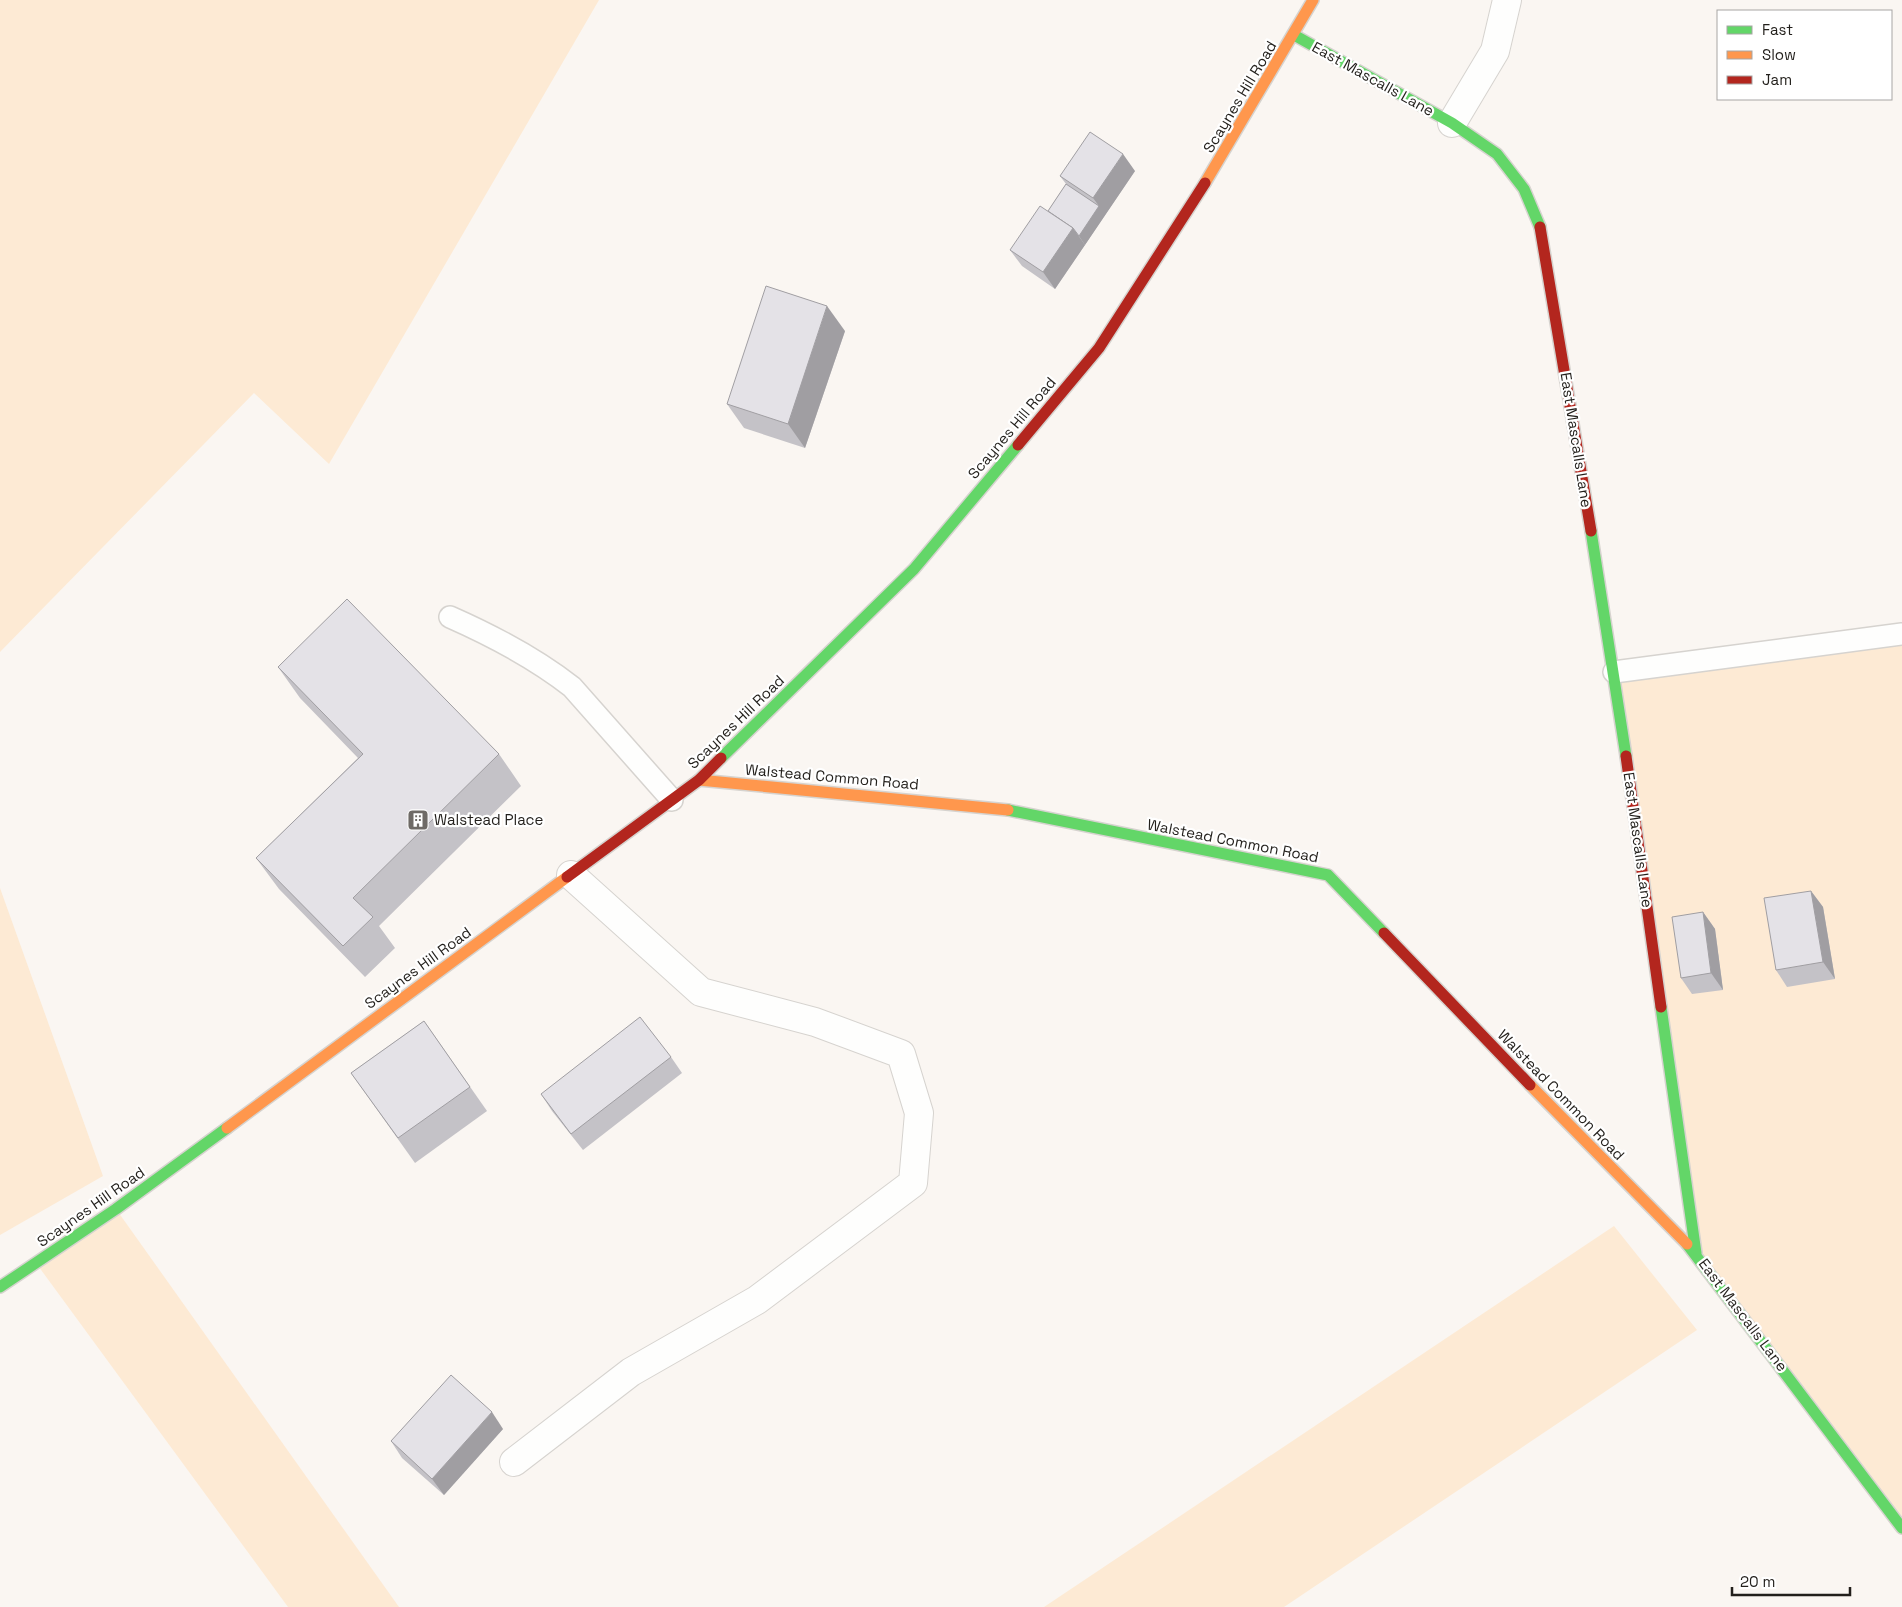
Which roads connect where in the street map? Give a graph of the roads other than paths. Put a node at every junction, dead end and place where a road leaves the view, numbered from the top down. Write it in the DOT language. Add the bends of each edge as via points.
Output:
graph roads {
  1 [pos="1313,0"];
  2 [pos="1507,0"];
  3 [pos="1294,35"];
  4 [pos="1452,123"];
  5 [pos="450,617"];
  6 [pos="1902,634"];
  7 [pos="1614,672"];
  8 [pos="699,780"];
  9 [pos="672,800"];
  10 [pos="571,875"];
  11 [pos="1696,1253"];
  12 [pos="0,1287"];
  13 [pos="514,1462"];
  14 [pos="1902,1528"];
  1 -- 3 [label="street, Scaynes Hill Road"];
  2 -- 4 [label="street" via="1495,51"];
  3 -- 4 [label="street, East Mascalls Lane"];
  3 -- 8 [label="street, Scaynes Hill Road" via="1223,155 1099,348 914,568"];
  4 -- 7 [label="street, East Mascalls Lane" via="1496,154 1524,189 1542,233"];
  5 -- 9 [label="lane" via="491,635 572,687"];
  6 -- 7 [label="lane"];
  7 -- 11 [label="street, East Mascalls Lane"];
  8 -- 9 [label="street, Scaynes Hill Road"];
  8 -- 11 [label="street, Walstead Common Road" via="992,807 1328,875 1526,1082"];
  9 -- 10 [label="street, Scaynes Hill Road"];
  10 -- 12 [label="street, Scaynes Hill Road" via="116,1209"];
  10 -- 13 [label="street" via="701,992 815,1022 901,1054 919,1113 913,1183 757,1300 630,1372"];
  11 -- 14 [label="street, East Mascalls Lane"];
}
